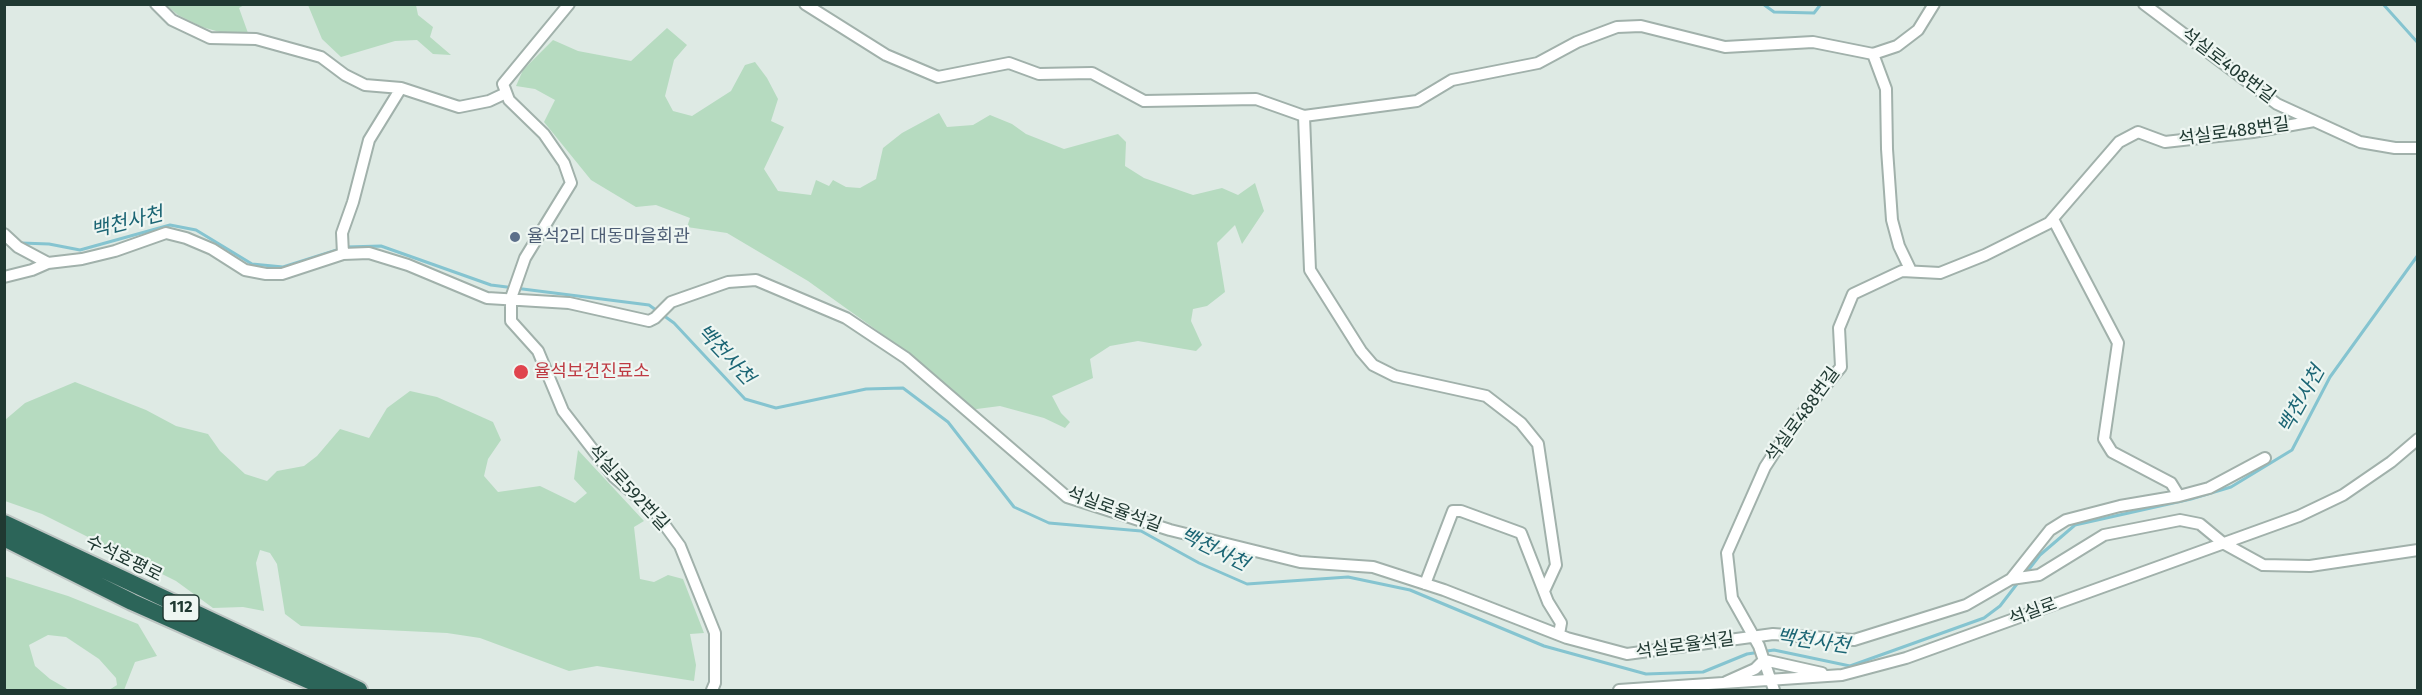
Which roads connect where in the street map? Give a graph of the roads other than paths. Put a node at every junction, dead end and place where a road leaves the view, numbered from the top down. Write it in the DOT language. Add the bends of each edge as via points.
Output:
graph roads {
  1 [pos="156,4"];
  2 [pos="568,4"];
  3 [pos="805,4"];
  4 [pos="1934,4"];
  5 [pos="2144,4"];
  6 [pos="1873,54"];
  7 [pos="401,88"];
  8 [pos="506,93"];
  9 [pos="1304,116"];
  10 [pos="2314,121"];
  11 [pos="2418,148"];
  12 [pos="2053,219"];
  13 [pos="7,236"];
  14 [pos="342,249"];
  15 [pos="48,263"];
  16 [pos="1911,271"];
  17 [pos="4,277"];
  18 [pos="514,291"];
  19 [pos="2418,439"];
  20 [pos="2265,458"];
  21 [pos="2179,496"];
  22 [pos="4,523"];
  23 [pos="4,538"];
  24 [pos="2223,543"];
  25 [pos="2418,550"];
  26 [pos="2013,578"];
  27 [pos="1425,584"];
  28 [pos="1544,591"];
  29 [pos="1559,634"];
  30 [pos="1754,636"];
  31 [pos="1762,654"];
  32 [pos="1836,675"];
  33 [pos="1717,685"];
  34 [pos="1773,686"];
  35 [pos="330,690"];
  36 [pos="359,690"];
  37 [pos="712,690"];
  38 [pos="1619,690"];
  1 -- 7 [label="street" via="172,20 210,38 256,39 321,57 365,85"];
  2 -- 8 [label="street" via="503,84"];
  3 -- 9 [label="street" via="886,55 938,77 1009,63 1039,74 1092,73 1144,101 1256,99"];
  4 -- 6 [label="street" via="1918,30 1897,46"];
  5 -- 10 [label="street, 석실로408번길" via="2277,104"];
  6 -- 9 [label="street" via="1812,42 1725,47 1641,26 1617,27 1538,63 1452,80 1417,101"];
  6 -- 16 [label="street" via="1886,90 1892,220"];
  7 -- 8 [label="street" via="459,107"];
  7 -- 14 [label="street" via="369,140 342,232"];
  8 -- 18 [label="street" via="508,100 544,134 564,163 571,183 525,258"];
  9 -- 28 [label="street" via="1310,270 1373,365 1395,376 1486,396 1521,423 1538,444 1556,565"];
  10 -- 11 [label="street, 석실로408번길" via="2360,142"];
  10 -- 12 [label="street, 석실로488번길" via="2165,142 2138,132 2119,142"];
  12 -- 16 [label="street, 석실로488번길" via="1985,255 1940,273"];
  12 -- 21 [label="street" via="2118,343 2104,439 2112,452 2171,483"];
  13 -- 15 [label="street" via="18,247"];
  14 -- 15 [label="street" via="282,274 266,274 245,270 212,249 166,233 82,259"];
  14 -- 18 [label="street" via="408,265 488,298"];
  15 -- 17 [label="street"];
  16 -- 30 [label="street, 석실로488번길" via="1902,271 1853,294 1839,328 1841,367 1791,427 1765,467 1726,553 1732,598"];
  18 -- 27 [label="street, 석실로율석길" via="520,302 569,303 650,321 671,302 728,282 756,280 846,318 906,358 1067,497 1170,530 1300,562 1373,567"];
  18 -- 37 [label="street, 석실로592번길" via="511,321 538,351 563,411 614,477 656,513 680,546 715,633"];
  19 -- 24 [label="street, 석실로" via="2343,495 2299,516"];
  20 -- 21 [label="street" via="2209,488"];
  21 -- 26 [label="street" via="2066,520 2050,530"];
  22 -- 36 [label="highway, 수석호평로 / 112"];
  23 -- 35 [label="highway, 수석호평로 / 112" via="132,602"];
  24 -- 25 [label="street" via="2263,565 2310,566"];
  24 -- 26 [label="street" via="2200,524 2180,520 2104,536 2039,575"];
  24 -- 32 [label="street, 석실로" via="1906,658"];
  26 -- 30 [label="street, 석실로율석길" via="1966,605 1854,640"];
  27 -- 28 [label="street" via="1453,511 1461,511 1521,533"];
  27 -- 29 [label="street, 석실로율석길"];
  28 -- 29 [label="street" via="1560,623"];
  29 -- 30 [label="street, 석실로율석길" via="1627,654"];
  30 -- 31 [label="street, 석실로488번길"];
  31 -- 32 [label="street"];
  31 -- 33 [label="street" via="1755,669"];
  31 -- 34 [label="street, 석실로488번길"];
  32 -- 34 [label="street, 석실로"];
  33 -- 34 [label="street, 석실로"];
  33 -- 38 [label="street, 석실로"];
}
